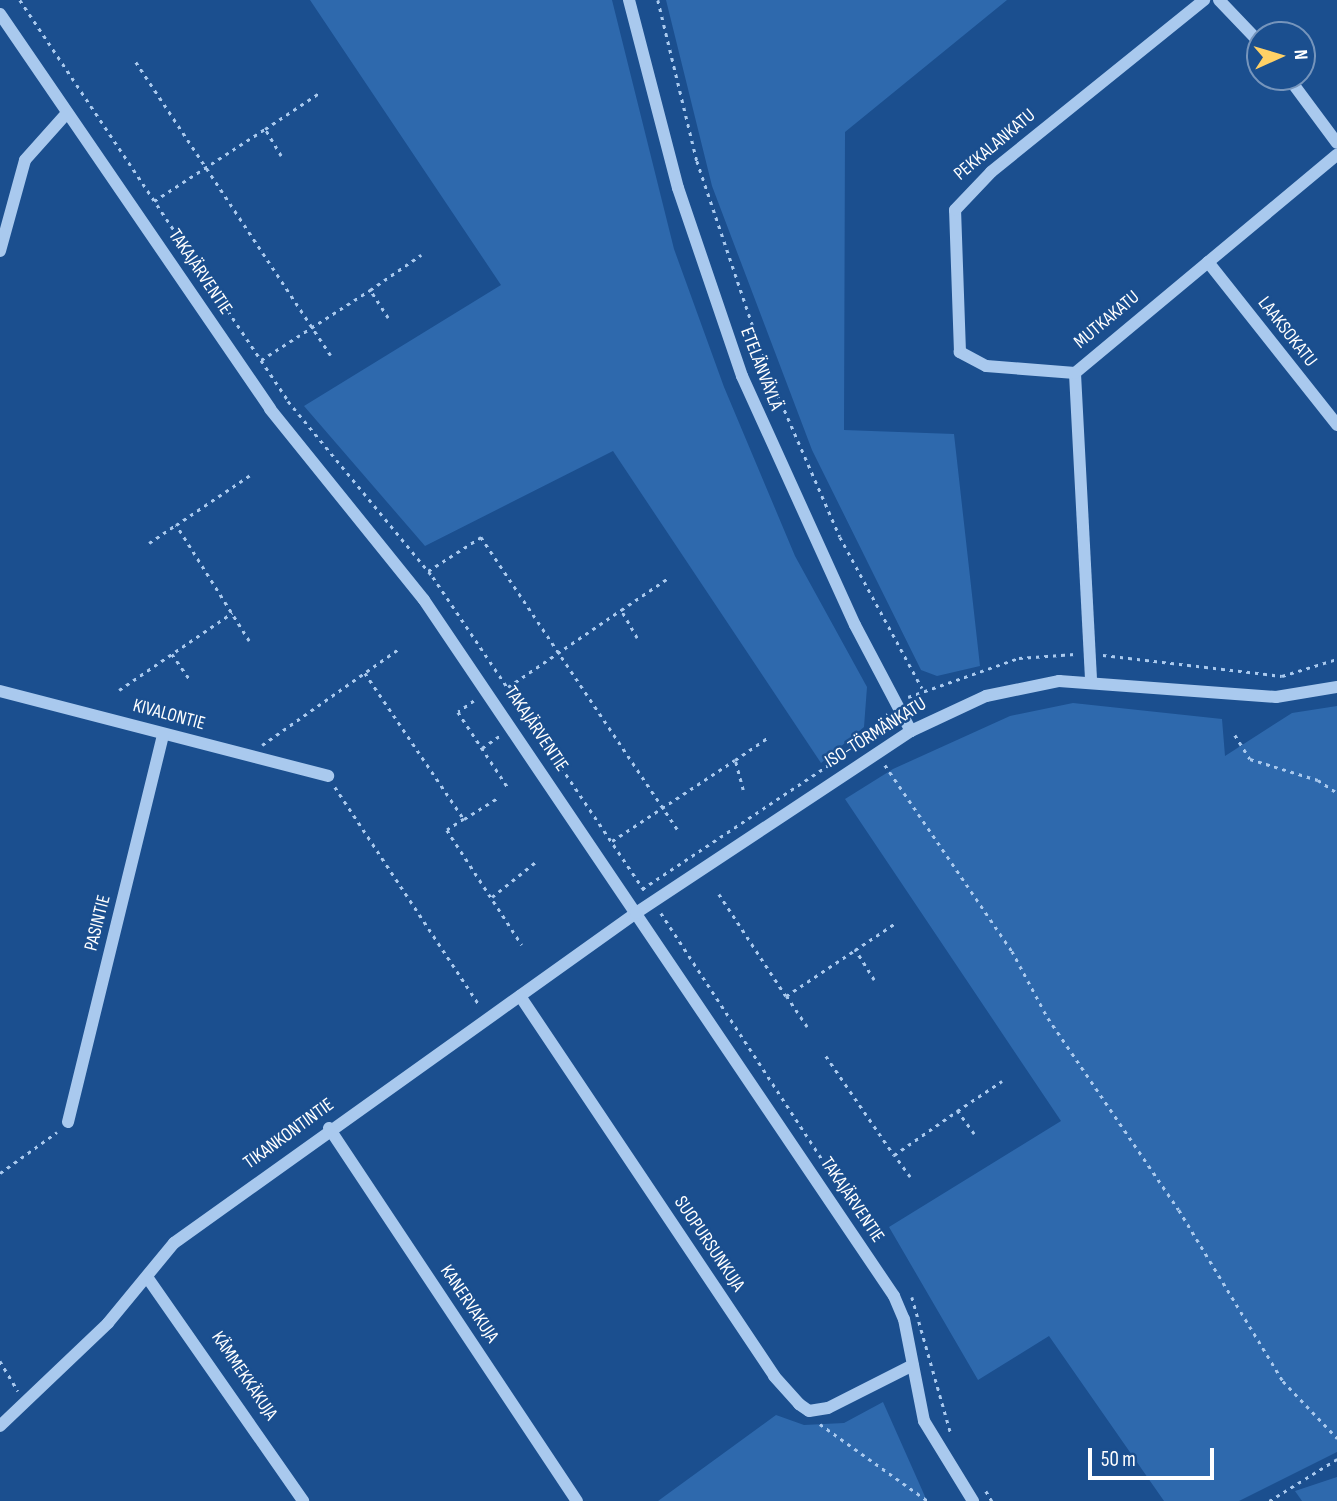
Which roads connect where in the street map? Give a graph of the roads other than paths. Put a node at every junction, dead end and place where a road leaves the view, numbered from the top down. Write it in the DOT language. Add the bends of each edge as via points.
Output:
graph roads {
  1 [pos="629,0"];
  2 [pos="1204,0"];
  3 [pos="1219,0"];
  4 [pos="0,14"];
  5 [pos="1246,28"];
  6 [pos="1299,91"];
  7 [pos="67,113"];
  8 [pos="1337,142"];
  9 [pos="1337,155"];
  10 [pos="0,251"];
  11 [pos="1208,262"];
  12 [pos="1075,373"];
  13 [pos="1337,425"];
  14 [pos="1091,679"];
  15 [pos="1337,687"];
  16 [pos="0,691"];
  17 [pos="911,731"];
  18 [pos="163,734"];
  19 [pos="328,776"];
  20 [pos="636,913"];
  21 [pos="520,996"];
  22 [pos="68,1122"];
  23 [pos="329,1128"];
  24 [pos="147,1277"];
  25 [pos="913,1365"];
  26 [pos="0,1426"];
  27 [pos="303,1501"];
  28 [pos="577,1501"];
  29 [pos="973,1501"];
  1 -- 17 [label="street, ETELÄNVÄYLÄ" via="678,188 742,376 855,625"];
  2 -- 12 [label="street, PEKKALANKATU" via="991,172 955,210 960,352 978,365"];
  3 -- 5 [label="street"];
  4 -- 7 [label="street, TAKAJÄRVENTIE"];
  6 -- 8 [label="street"];
  7 -- 10 [label="street" via="25,160"];
  7 -- 20 [label="street, TAKAJÄRVENTIE" via="270,409 424,600"];
  9 -- 11 [label="street, MUTKAKATU"];
  11 -- 12 [label="street, MUTKAKATU"];
  11 -- 13 [label="street, LAAKSOKATU"];
  12 -- 14 [label="street, MUTKAKATU"];
  14 -- 15 [label="street, ISO-TÖRMÄNKATU" via="1276,698"];
  14 -- 17 [label="street, ISO-TÖRMÄNKATU" via="998,693"];
  16 -- 18 [label="street, KIVALONTIE"];
  17 -- 20 [label="street, ISO-TÖRMÄNKATU"];
  18 -- 19 [label="street, KIVALONTIE"];
  18 -- 22 [label="street, PASINTIE"];
  20 -- 21 [label="street, TIKANKONTINTIE"];
  20 -- 25 [label="street, TAKAJÄRVENTIE" via="894,1296"];
  21 -- 23 [label="street, TIKANKONTINTIE"];
  21 -- 25 [label="street, SUOPURSUNKUJA" via="774,1376 809,1411 835,1405"];
  23 -- 24 [label="street, TIKANKONTINTIE" via="174,1243"];
  23 -- 28 [label="street, KANERVAKUJA"];
  24 -- 26 [label="street, TIKANKONTINTIE"];
  24 -- 27 [label="street, KÄMMEKKÄKUJA"];
  25 -- 29 [label="street, TAKAJÄRVENTIE" via="931,1436"];
}
